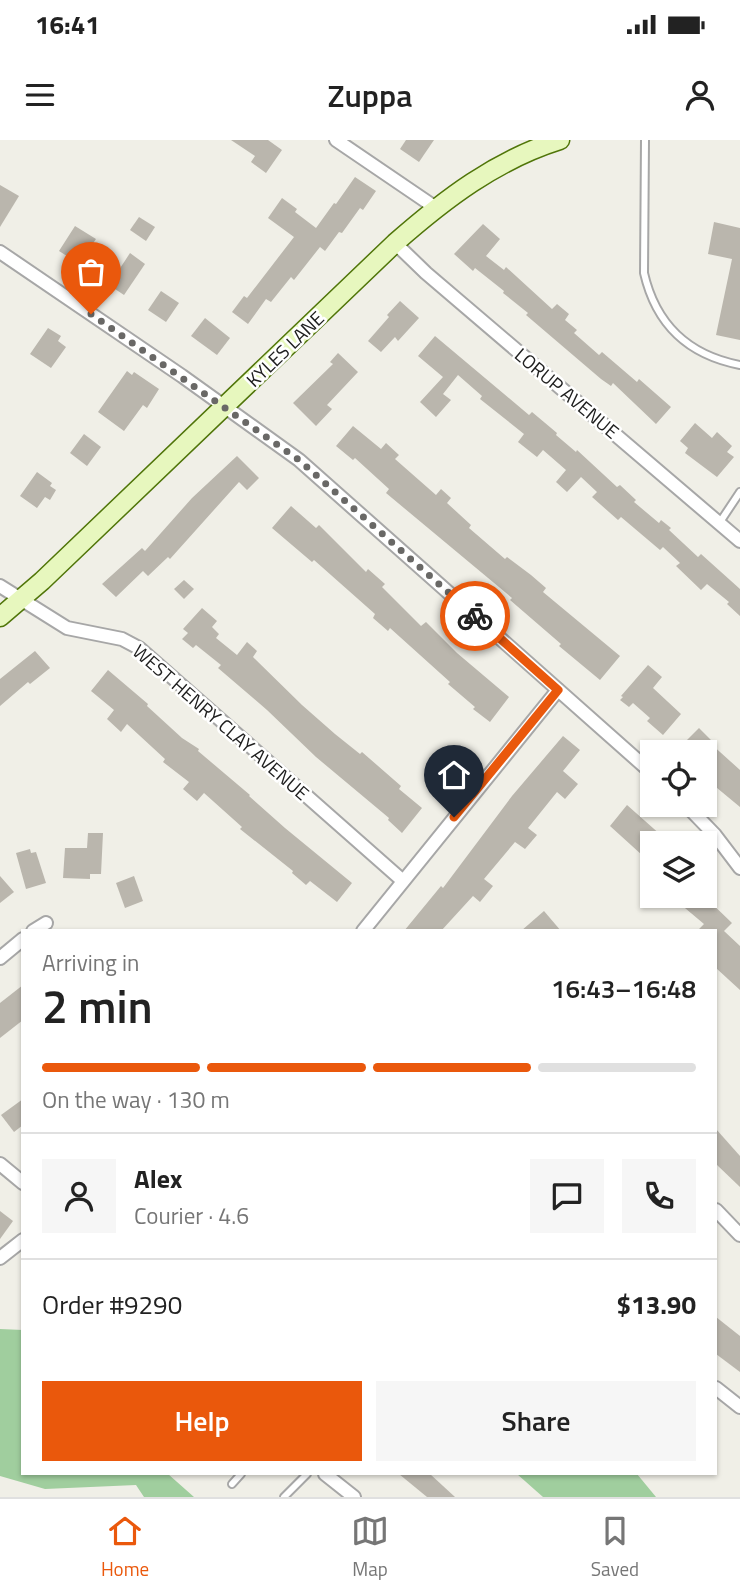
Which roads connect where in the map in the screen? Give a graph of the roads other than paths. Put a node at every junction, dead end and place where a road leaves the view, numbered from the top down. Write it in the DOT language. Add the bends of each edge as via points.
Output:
graph roads {
  1 [pos="336,140"];
  2 [pos="560,140"];
  3 [pos="645,140"];
  4 [pos="436,208"];
  5 [pos="395,243"];
  6 [pos="0,252"];
  7 [pos="740,366"];
  8 [pos="223,407"];
  9 [pos="740,492"];
  10 [pos="719,523"];
  11 [pos="740,541"];
  12 [pos="0,586"];
  13 [pos="20,600"];
  14 [pos="0,617"];
  15 [pos="558,690"];
  16 [pos="640,763"];
  17 [pos="698,817"];
  18 [pos="740,868"];
  19 [pos="403,881"];
  20 [pos="46,923"];
  21 [pos="36,929"];
  22 [pos="365,929"];
  23 [pos="21,941"];
  24 [pos="0,958"];
  25 [pos="0,1164"];
  26 [pos="21,1181"];
  27 [pos="717,1211"];
  28 [pos="740,1235"];
  29 [pos="21,1242"];
  30 [pos="0,1258"];
  31 [pos="717,1389"];
  32 [pos="740,1408"];
  33 [pos="240,1475"];
  34 [pos="306,1475"];
  35 [pos="326,1475"];
  36 [pos="232,1484"];
  37 [pos="284,1497"];
  38 [pos="354,1497"];
  1 -- 4 [label="street"];
  2 -- 4 [label="main road, KYLES LANE" via="493,169"];
  3 -- 7 [label="lane" via="643,273 648,290 659,313 682,341 705,356"];
  4 -- 5 [label="main road, KYLES LANE"];
  5 -- 8 [label="main road, KYLES LANE"];
  5 -- 10 [label="street, LORUP AVENUE"];
  6 -- 8 [label="street"];
  8 -- 13 [label="main road, KYLES LANE"];
  8 -- 15 [label="street" via="299,460"];
  9 -- 10 [label="lane"];
  10 -- 11 [label="street, LORUP AVENUE"];
  12 -- 13 [label="street, WEST HENRY CLAY AVENUE"];
  13 -- 14 [label="main road, KYLES LANE"];
  13 -- 19 [label="street, WEST HENRY CLAY AVENUE" via="67,628 122,639 139,648"];
  15 -- 16 [label="street"];
  15 -- 19 [label="street"];
  17 -- 18 [label="street"];
  19 -- 22 [label="street"];
  20 -- 21 [label="street"];
  23 -- 24 [label="street"];
  25 -- 26 [label="street"];
  27 -- 28 [label="street"];
  29 -- 30 [label="street"];
  31 -- 32 [label="street"];
  33 -- 36 [label="lane"];
  34 -- 37 [label="lane"];
  35 -- 38 [label="street"];
}
